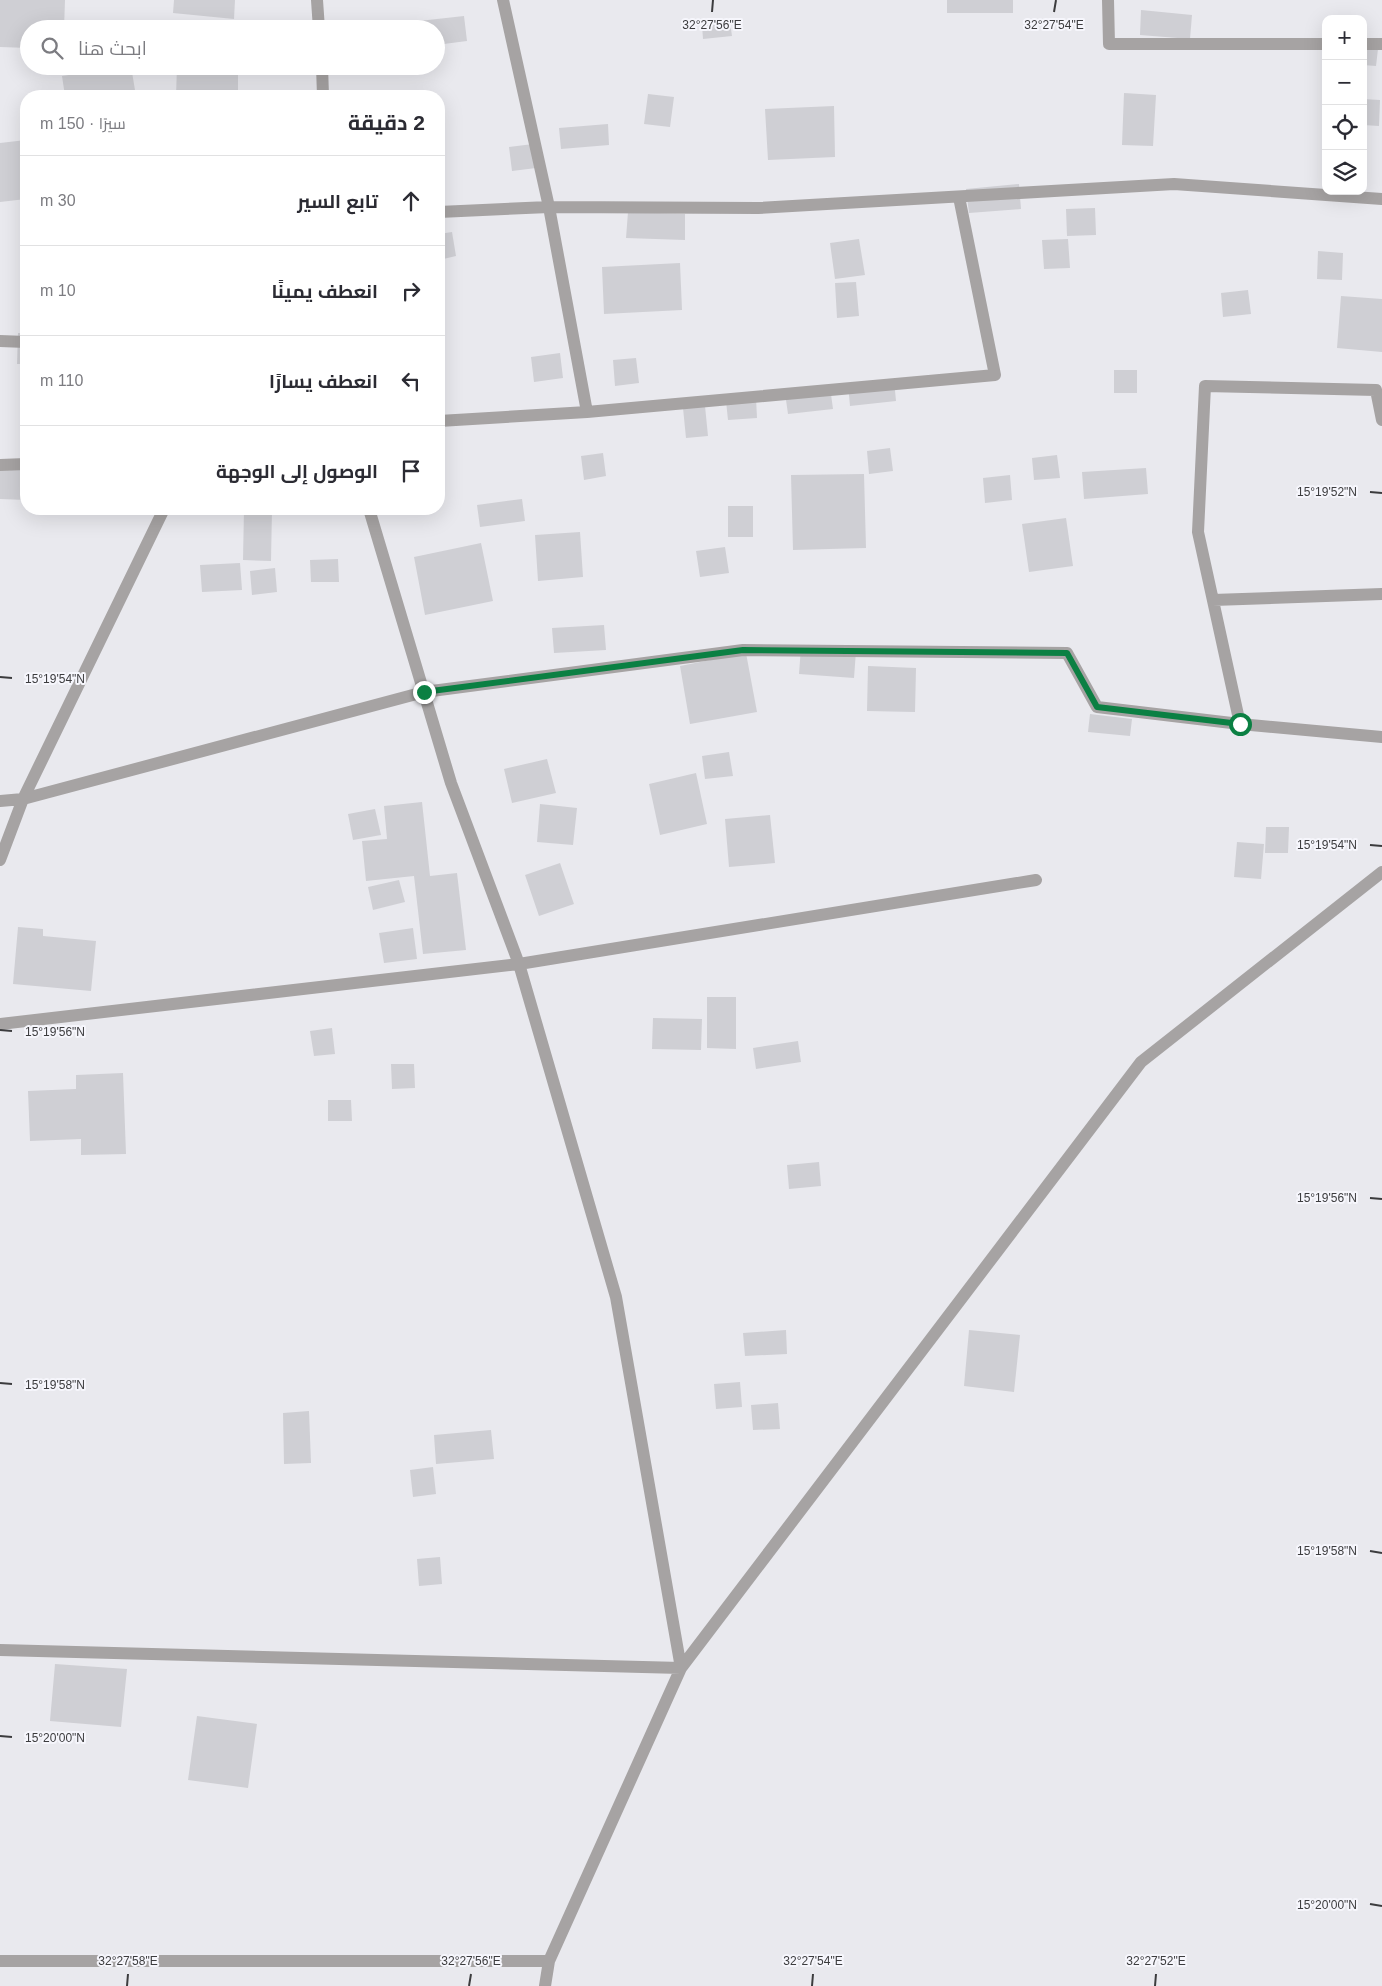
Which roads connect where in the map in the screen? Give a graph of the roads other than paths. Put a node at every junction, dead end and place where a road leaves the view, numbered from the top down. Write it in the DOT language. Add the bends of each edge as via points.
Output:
graph roads {
  1 [pos="317,0"];
  2 [pos="503,0"];
  3 [pos="1108,0"];
  4 [pos="318,20"];
  5 [pos="1322,44"];
  6 [pos="1367,44"];
  7 [pos="1382,44"];
  8 [pos="322,75"];
  9 [pos="323,90"];
  10 [pos="959,196"];
  11 [pos="1382,199"];
  12 [pos="549,207"];
  13 [pos="445,212"];
  14 [pos="0,341"];
  15 [pos="20,342"];
  16 [pos="587,412"];
  17 [pos="1382,420"];
  18 [pos="445,421"];
  19 [pos="0,464"];
  20 [pos="20,464"];
  21 [pos="161,515"];
  22 [pos="371,515"];
  23 [pos="1382,594"];
  24 [pos="1213,600"];
  25 [pos="424,692"];
  26 [pos="1240,724"];
  27 [pos="1382,737"];
  28 [pos="23,799"];
  29 [pos="0,801"];
  30 [pos="0,860"];
  31 [pos="1382,872"];
  32 [pos="1036,880"];
  33 [pos="519,964"];
  34 [pos="0,1024"];
  35 [pos="0,1650"];
  36 [pos="681,1668"];
  37 [pos="0,1961"];
  38 [pos="549,1961"];
  39 [pos="545,1986"];
  1 -- 4 [label="street"];
  2 -- 12 [label="street"];
  3 -- 5 [label="street" via="1109,44"];
  6 -- 7 [label="street"];
  8 -- 9 [label="street"];
  10 -- 11 [label="street" via="1174,184"];
  10 -- 12 [label="street" via="758,208"];
  10 -- 16 [label="street" via="996,375"];
  12 -- 13 [label="street"];
  12 -- 16 [label="street"];
  14 -- 15 [label="street"];
  16 -- 18 [label="street"];
  17 -- 24 [label="street" via="1376,390 1204,386 1198,532"];
  19 -- 20 [label="street"];
  21 -- 28 [label="street"];
  22 -- 25 [label="street"];
  23 -- 24 [label="street"];
  24 -- 26 [label="street"];
  25 -- 26 [label="street" via="743,650 1067,653 1097,707"];
  25 -- 28 [label="street"];
  25 -- 33 [label="street" via="451,783"];
  26 -- 27 [label="street"];
  28 -- 29 [label="street"];
  28 -- 30 [label="street"];
  31 -- 36 [label="street" via="1141,1062"];
  32 -- 33 [label="street"];
  33 -- 34 [label="street"];
  33 -- 36 [label="street" via="616,1296"];
  35 -- 36 [label="street"];
  36 -- 38 [label="street"];
  37 -- 38 [label="street"];
  38 -- 39 [label="street"];
}
